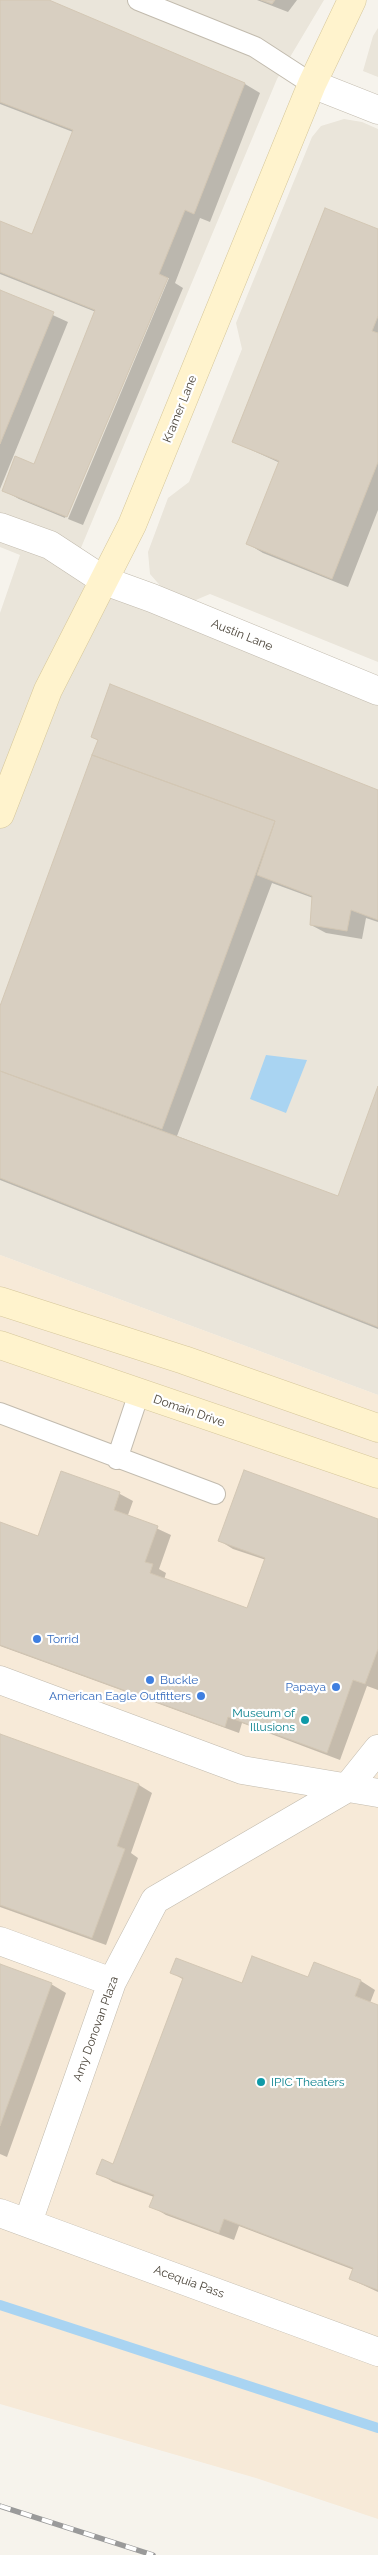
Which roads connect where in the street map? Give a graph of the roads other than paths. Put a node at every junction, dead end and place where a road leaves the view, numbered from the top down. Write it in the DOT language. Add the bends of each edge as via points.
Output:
graph roads {
  1 [pos="138,0"];
  2 [pos="352,0"];
  3 [pos="312,84"];
  4 [pos="378,110"];
  5 [pos="0,527"];
  6 [pos="105,581"];
  7 [pos="378,691"];
  8 [pos="0,814"];
  9 [pos="0,1301"];
  10 [pos="0,1345"];
  11 [pos="139,1393"];
  12 [pos="0,1413"];
  13 [pos="378,1428"];
  14 [pos="117,1459"];
  15 [pos="378,1474"];
  16 [pos="215,1494"];
  17 [pos="0,1680"];
  18 [pos="378,1749"];
  19 [pos="346,1789"];
  20 [pos="378,1793"];
  21 [pos="0,1941"];
  22 [pos="112,1982"];
  23 [pos="0,2213"];
  24 [pos="28,2222"];
  25 [pos="378,2352"];
  1 -- 3 [label="lane" via="255,47"];
  2 -- 3 [label="street, Kramer Lane"];
  3 -- 4 [label="street"];
  3 -- 6 [label="street, Kramer Lane" via="188,392"];
  5 -- 6 [label="street, Austin Lane" via="50,546"];
  6 -- 7 [label="street, Austin Lane"];
  6 -- 8 [label="street, Kramer Lane" via="48,690"];
  9 -- 13 [label="street" via="184,1360"];
  10 -- 11 [label="street, Domain Drive"];
  11 -- 14 [label="lane"];
  11 -- 15 [label="street, Domain Drive"];
  12 -- 14 [label="lane"];
  14 -- 16 [label="lane"];
  17 -- 19 [label="street" via="242,1770"];
  18 -- 19 [label="street, Amy Donovan Plaza"];
  19 -- 20 [label="street"];
  19 -- 22 [label="street, Amy Donovan Plaza" via="155,1900"];
  21 -- 22 [label="street"];
  22 -- 24 [label="street, Amy Donovan Plaza"];
  23 -- 24 [label="street, Acequia Pass"];
  24 -- 25 [label="street, Acequia Pass"];
}
